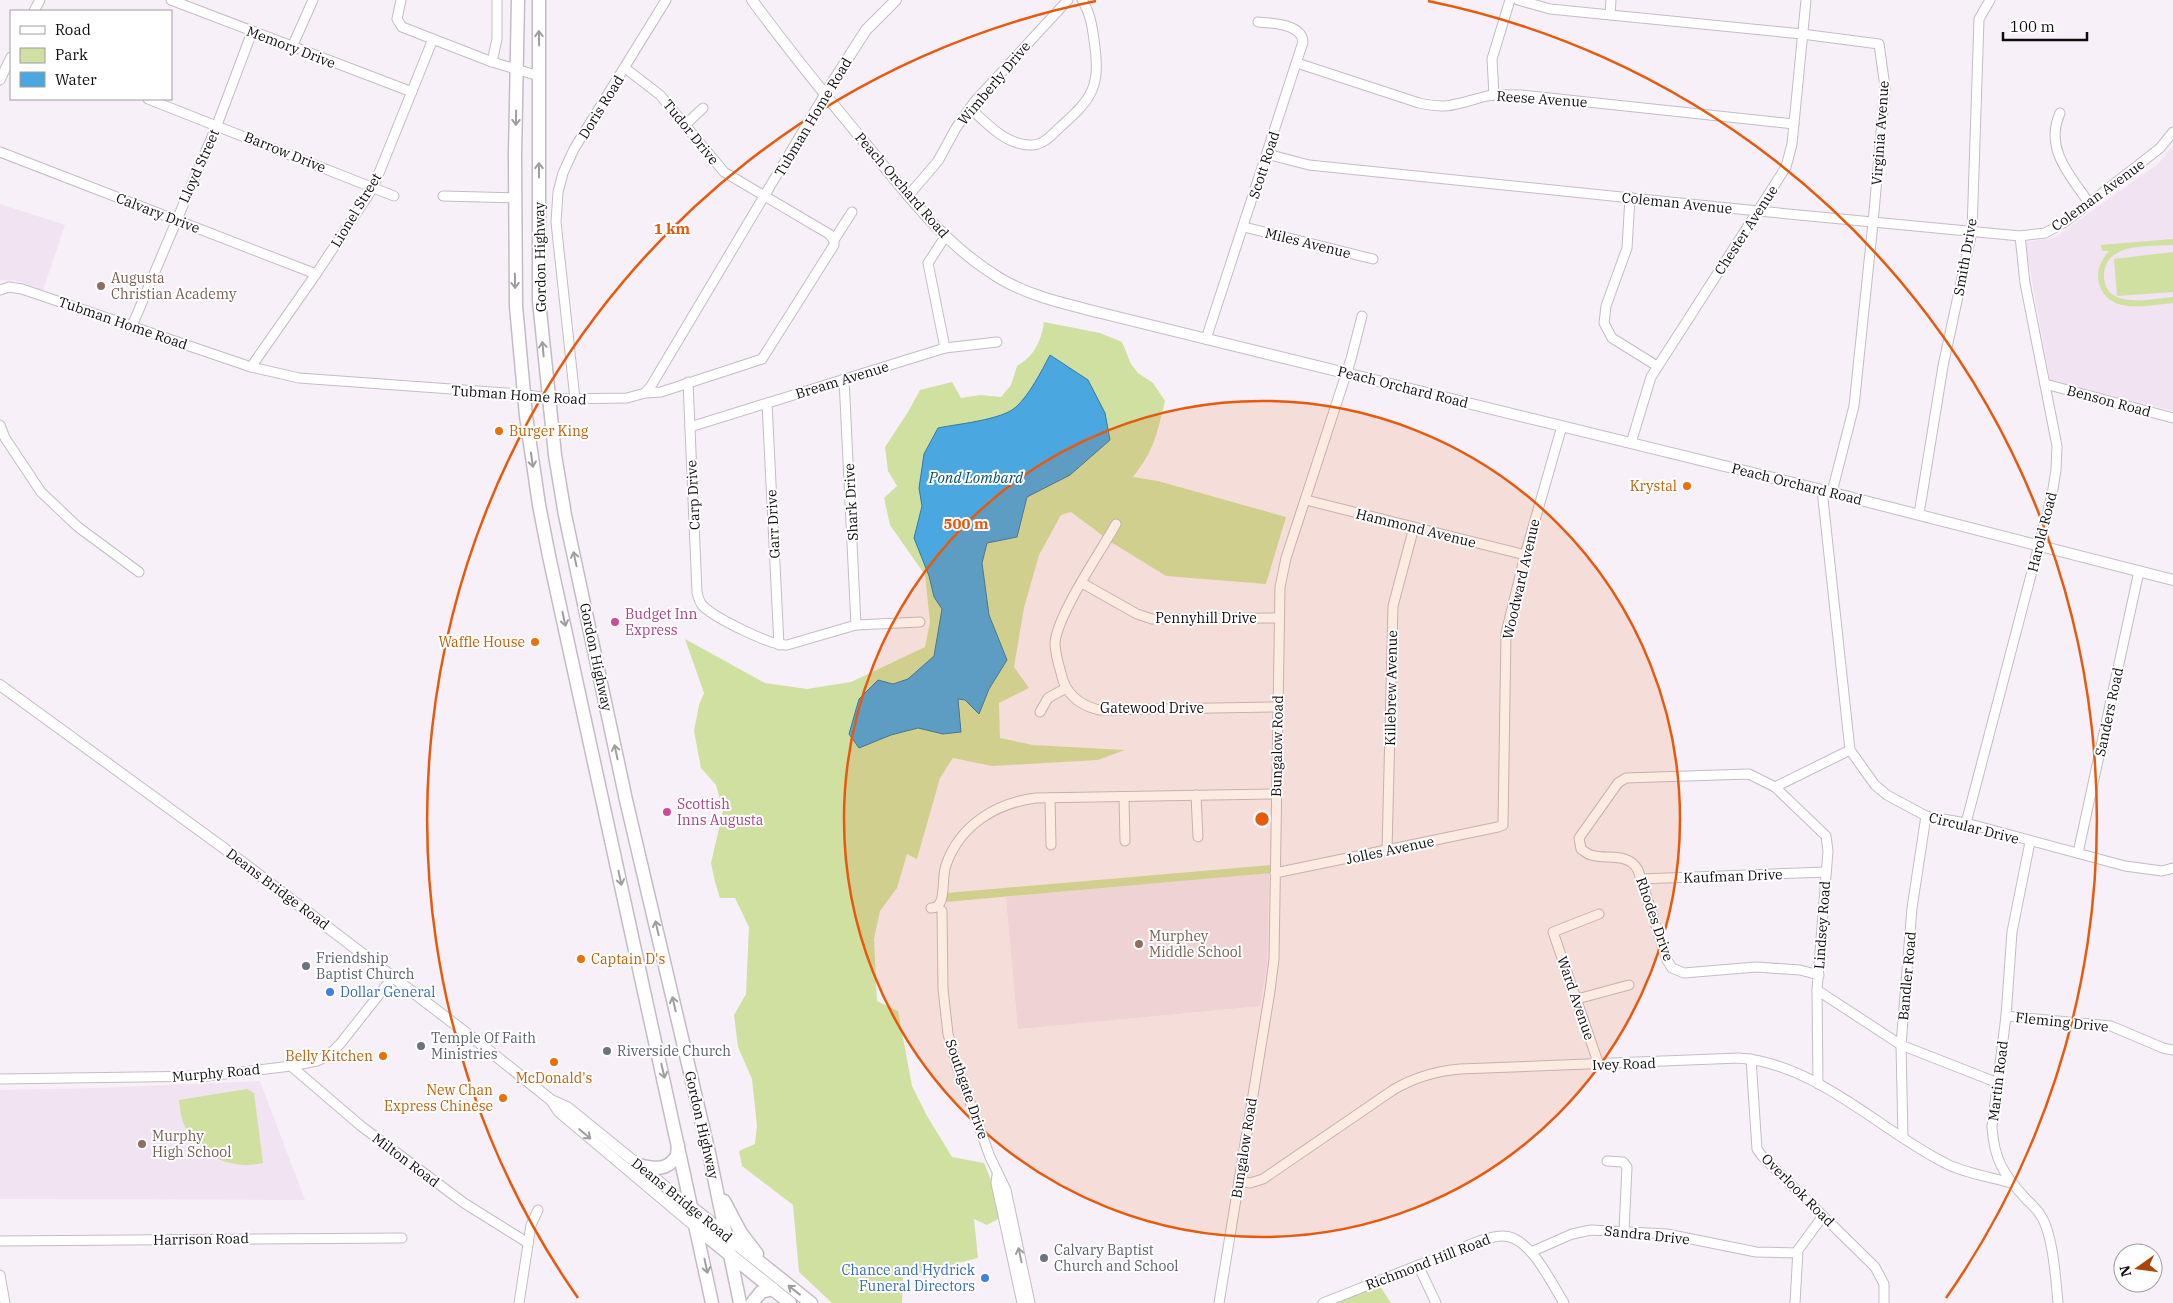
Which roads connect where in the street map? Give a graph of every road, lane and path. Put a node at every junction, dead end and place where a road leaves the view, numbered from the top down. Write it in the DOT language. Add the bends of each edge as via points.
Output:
graph roads {
  1 [pos="171,0"];
  2 [pos="313,0"];
  3 [pos="401,0"];
  4 [pos="497,0"];
  5 [pos="518,0"];
  6 [pos="539,0"];
  7 [pos="666,0"];
  8 [pos="752,0"];
  9 [pos="896,0"];
  10 [pos="1068,0"];
  11 [pos="1082,0"];
  12 [pos="1510,0"];
  13 [pos="1518,0"];
  14 [pos="1611,0"];
  15 [pos="1806,0"];
  16 [pos="1990,0"];
  17 [pos="1610,15"];
  18 [pos="1258,22"];
  19 [pos="252,32"];
  20 [pos="1802,34"];
  21 [pos="433,39"];
  22 [pos="292,47"];
  23 [pos="10,59"];
  24 [pos="492,62"];
  25 [pos="1297,64"];
  26 [pos="625,68"];
  27 [pos="516,70"];
  28 [pos="539,76"];
  29 [pos="0,80"];
  30 [pos="412,92"];
  31 [pos="825,94"];
  32 [pos="1494,95"];
  33 [pos="151,100"];
  34 [pos="703,108"];
  35 [pos="970,108"];
  36 [pos="2060,114"];
  37 [pos="217,124"];
  38 [pos="1794,124"];
  39 [pos="684,126"];
  40 [pos="2173,132"];
  41 [pos="0,152"];
  42 [pos="1267,154"];
  43 [pos="372,188"];
  44 [pos="394,196"];
  45 [pos="443,196"];
  46 [pos="908,196"];
  47 [pos="765,197"];
  48 [pos="1630,197"];
  49 [pos="515,198"];
  50 [pos="2089,203"];
  51 [pos="1758,211"];
  52 [pos="852,212"];
  53 [pos="176,220"];
  54 [pos="539,222"];
  55 [pos="556,222"];
  56 [pos="1873,223"];
  57 [pos="1244,227"];
  58 [pos="1972,231"];
  59 [pos="2020,236"];
  60 [pos="945,237"];
  61 [pos="834,240"];
  62 [pos="1373,259"];
  63 [pos="316,274"];
  64 [pos="0,290"];
  65 [pos="1362,316"];
  66 [pos="132,326"];
  67 [pos="1206,339"];
  68 [pos="997,342"];
  69 [pos="945,348"];
  70 [pos="1657,366"];
  71 [pos="251,367"];
  72 [pos="1346,373"];
  73 [pos="844,380"];
  74 [pos="688,382"];
  75 [pos="2046,384"];
  76 [pos="645,393"];
  77 [pos="524,395"];
  78 [pos="548,398"];
  79 [pos="575,399"];
  80 [pos="767,403"];
  81 [pos="2173,418"];
  82 [pos="0,425"];
  83 [pos="1562,426"];
  84 [pos="690,427"];
  85 [pos="1631,443"];
  86 [pos="1822,490"];
  87 [pos="1832,492"];
  88 [pos="1306,500"];
  89 [pos="1919,514"];
  90 [pos="1116,524"];
  91 [pos="1414,527"];
  92 [pos="2039,545"];
  93 [pos="1525,555"];
  94 [pos="2139,571"];
  95 [pos="139,572"];
  96 [pos="2173,580"];
  97 [pos="1082,584"];
  98 [pos="1278,618"];
  99 [pos="920,622"];
  100 [pos="856,624"];
  101 [pos="779,645"];
  102 [pos="0,685"];
  103 [pos="1066,688"];
  104 [pos="1277,707"];
  105 [pos="1040,712"];
  106 [pos="1850,750"];
  107 [pos="1775,787"];
  108 [pos="1276,794"];
  109 [pos="1196,795"];
  110 [pos="1124,797"];
  111 [pos="1050,798"];
  112 [pos="1926,816"];
  113 [pos="1966,823"];
  114 [pos="1503,825"];
  115 [pos="1198,837"];
  116 [pos="1125,841"];
  117 [pos="2030,842"];
  118 [pos="1051,845"];
  119 [pos="1387,851"];
  120 [pos="2078,853"];
  121 [pos="2173,868"];
  122 [pos="1826,872"];
  123 [pos="1275,873"];
  124 [pos="1640,879"];
  125 [pos="931,908"];
  126 [pos="942,911"];
  127 [pos="1600,914"];
  128 [pos="1819,975"];
  129 [pos="393,977"];
  130 [pos="1629,986"];
  131 [pos="1817,990"];
  132 [pos="1577,999"];
  133 [pos="2006,1016"];
  134 [pos="1901,1045"];
  135 [pos="2173,1050"];
  136 [pos="1751,1059"];
  137 [pos="1599,1065"];
  138 [pos="291,1066"];
  139 [pos="0,1079"];
  140 [pos="1998,1083"];
  141 [pos="1818,1084"];
  142 [pos="551,1100"];
  143 [pos="677,1134"];
  144 [pos="1903,1137"];
  145 [pos="708,1153"];
  146 [pos="1607,1161"];
  147 [pos="639,1166"];
  148 [pos="997,1175"];
  149 [pos="1239,1181"];
  150 [pos="2011,1183"];
  151 [pos="538,1210"];
  152 [pos="693,1210"];
  153 [pos="1823,1216"];
  154 [pos="698,1229"];
  155 [pos="1624,1231"];
  156 [pos="726,1236"];
  157 [pos="402,1238"];
  158 [pos="0,1241"];
  159 [pos="528,1243"];
  160 [pos="1531,1252"];
  161 [pos="1797,1253"];
  162 [pos="731,1255"];
  163 [pos="1418,1265"];
  164 [pos="0,1275"];
  165 [pos="777,1276"];
  166 [pos="773,1289"];
  167 [pos="711,1299"];
  168 [pos="5,1303"];
  169 [pos="518,1303"];
  170 [pos="740,1303"];
  171 [pos="752,1303"];
  172 [pos="790,1303"];
  173 [pos="810,1303"];
  174 [pos="1022,1303"];
  175 [pos="1030,1303"];
  176 [pos="1219,1303"];
  177 [pos="1322,1303"];
  178 [pos="1436,1303"];
  179 [pos="1564,1303"];
  180 [pos="1795,1303"];
  181 [pos="1884,1303"];
  182 [pos="2058,1303"];
  1 -- 19 [label="street, Memory Drive"];
  2 -- 22 [label="street"];
  3 -- 21 [label="street" via="397,19 400,26"];
  4 -- 24 [label="street" via="497,39"];
  5 -- 27 [label="highway, Gordon Highway"];
  28 -- 6 [label="highway, Gordon Highway, one-way"];
  7 -- 26 [label="street, Doris Road"];
  8 -- 31 [label="main road, Peach Orchard Road"];
  9 -- 31 [label="main road, Tubman Home Road" via="866,30"];
  10 -- 35 [label="street, Wimberly Drive"];
  11 -- 35 [label="street" via="1090,17 1097,67 1093,89 1079,111 1044,141 1032,146 1005,137"];
  12 -- 32 [label="street" via="1492,59"];
  13 -- 17 [label="street, Virginia Avenue" via="1550,9"];
  14 -- 17 [label="street"];
  15 -- 20 [label="street, Chester Avenue"];
  16 -- 58 [label="street, Smith Drive" via="1979,19"];
  17 -- 20 [label="street, Virginia Avenue"];
  18 -- 25 [label="street, Scott Road" via="1289,28 1300,34 1303,42"];
  19 -- 22 [label="street, Memory Drive"];
  19 -- 37 [label="street, Lloyd Street"];
  20 -- 38 [label="street, Chester Avenue"];
  20 -- 56 [label="street, Virginia Avenue" via="1879,44 1885,87"];
  21 -- 24 [label="street"];
  21 -- 30 [label="street, Lionel Street"];
  22 -- 30 [label="street, Memory Drive"];
  23 -- 29 [label="street"];
  24 -- 27 [label="street"];
  25 -- 32 [label="street, Reese Avenue" via="1438,107 1456,106"];
  25 -- 42 [label="street, Scott Road"];
  26 -- 39 [label="street, Tudor Drive" via="660,95"];
  26 -- 55 [label="street, Doris Road" via="567,162 558,192"];
  27 -- 28 [label="street"];
  27 -- 49 [label="highway, Gordon Highway, one-way"];
  54 -- 28 [label="highway, Gordon Highway, one-way"];
  30 -- 43 [label="street, Lionel Street"];
  31 -- 46 [label="main road, Peach Orchard Road"];
  31 -- 47 [label="street, Tubman Home Road"];
  32 -- 38 [label="street, Reese Avenue" via="1522,95"];
  33 -- 37 [label="street, Barrow Drive"];
  34 -- 39 [label="street"];
  35 -- 46 [label="street, Wimberly Drive" via="938,161"];
  36 -- 50 [label="street" via="2054,127 2058,155"];
  37 -- 43 [label="street, Barrow Drive"];
  37 -- 53 [label="street, Lloyd Street"];
  38 -- 51 [label="street, Chester Avenue" via="1786,167"];
  39 -- 47 [label="street, Tudor Drive" via="724,172"];
  40 -- 50 [label="street, Coleman Avenue" via="2160,148"];
  41 -- 53 [label="street, Calvary Drive"];
  42 -- 48 [label="street, Coleman Avenue" via="1309,165"];
  42 -- 57 [label="street, Scott Road"];
  43 -- 44 [label="street, Barrow Drive"];
  43 -- 63 [label="street, Lionel Street"];
  45 -- 49 [label="street"];
  46 -- 60 [label="main road, Peach Orchard Road"];
  47 -- 61 [label="street, Tudor Drive" via="830,234"];
  47 -- 76 [label="street, Tubman Home Road"];
  48 -- 51 [label="street, Coleman Avenue"];
  48 -- 70 [label="street" via="1627,248 1606,306 1604,323 1612,338"];
  49 -- 77 [label="highway, Gordon Highway, one-way" via="516,306"];
  50 -- 59 [label="street, Coleman Avenue" via="2051,230"];
  51 -- 56 [label="street, Coleman Avenue"];
  51 -- 70 [label="street, Chester Avenue"];
  52 -- 61 [label="street"];
  53 -- 63 [label="street, Calvary Drive"];
  53 -- 66 [label="street, Lloyd Street"];
  54 -- 55 [label="street"];
  78 -- 54 [label="highway, Gordon Highway, one-way" via="540,301"];
  55 -- 79 [label="street, Doris Road"];
  56 -- 58 [label="street, Coleman Avenue"];
  56 -- 87 [label="street, Virginia Avenue" via="1854,406"];
  57 -- 62 [label="street, Miles Avenue"];
  57 -- 67 [label="street, Scott Road"];
  58 -- 59 [label="street, Coleman Avenue"];
  58 -- 89 [label="street, Smith Drive" via="1943,366"];
  59 -- 75 [label="street, Harold Road" via="2022,265"];
  60 -- 67 [label="main road, Peach Orchard Road" via="986,269 1046,299"];
  60 -- 69 [label="street" via="928,263"];
  61 -- 74 [label="street" via="762,359"];
  63 -- 71 [label="street, Lionel Street"];
  64 -- 66 [label="street, Tubman Home Road" via="9,287 22,289"];
  65 -- 72 [label="street, Bungalow Road"];
  66 -- 71 [label="street, Tubman Home Road"];
  67 -- 72 [label="main road, Peach Orchard Road"];
  68 -- 69 [label="street, Bream Avenue"];
  69 -- 73 [label="street, Bream Avenue"];
  70 -- 85 [label="street, Chester Avenue" via="1646,390"];
  71 -- 77 [label="street, Tubman Home Road" via="326,381"];
  72 -- 83 [label="main road, Peach Orchard Road"];
  72 -- 88 [label="street, Bungalow Road"];
  73 -- 80 [label="street, Bream Avenue"];
  73 -- 100 [label="street, Shark Drive"];
  74 -- 76 [label="street" via="661,392"];
  74 -- 84 [label="street, Carp Drive"];
  75 -- 81 [label="street, Benson Road"];
  75 -- 92 [label="street, Harold Road" via="2057,459"];
  76 -- 79 [label="street, Tubman Home Road" via="627,398"];
  77 -- 78 [label="street, Tubman Home Road"];
  77 -- 143 [label="highway, Gordon Highway, one-way" via="546,540"];
  78 -- 79 [label="street, Tubman Home Road"];
  145 -- 78 [label="highway, Gordon Highway, one-way" via="626,800 565,515"];
  80 -- 84 [label="street, Bream Avenue"];
  80 -- 101 [label="street, Garr Drive"];
  82 -- 95 [label="street" via="5,438 41,492 78,527"];
  83 -- 85 [label="main road, Peach Orchard Road"];
  83 -- 93 [label="street, Woodward Avenue"];
  84 -- 101 [label="street, Carp Drive" via="697,592 703,605"];
  85 -- 86 [label="main road, Peach Orchard Road"];
  86 -- 87 [label="main road, Peach Orchard Road"];
  86 -- 106 [label="street, Circular Drive"];
  87 -- 89 [label="main road, Peach Orchard Road"];
  88 -- 91 [label="street, Hammond Avenue"];
  88 -- 98 [label="street, Bungalow Road" via="1282,575"];
  89 -- 92 [label="main road, Peach Orchard Road"];
  90 -- 97 [label="street"];
  91 -- 93 [label="street, Hammond Avenue"];
  91 -- 119 [label="street, Killebrew Avenue" via="1393,606"];
  92 -- 94 [label="main road, Peach Orchard Road"];
  92 -- 113 [label="street, Harold Road"];
  93 -- 114 [label="street, Woodward Avenue" via="1506,633"];
  94 -- 96 [label="main road, Peach Orchard Road"];
  94 -- 120 [label="street, Sanders Road"];
  97 -- 98 [label="street, Pennyhill Drive" via="1152,619"];
  97 -- 103 [label="street" via="1056,639"];
  98 -- 104 [label="street, Bungalow Road"];
  99 -- 100 [label="street"];
  100 -- 101 [label="street"];
  102 -- 129 [label="main road, Deans Bridge Road"];
  103 -- 104 [label="street, Gatewood Drive" via="1080,702 1099,710"];
  103 -- 105 [label="street" via="1048,698"];
  104 -- 108 [label="street, Bungalow Road"];
  106 -- 107 [label="street"];
  106 -- 112 [label="street, Circular Drive" via="1874,785"];
  107 -- 122 [label="street, Lindsey Road" via="1826,836"];
  107 -- 124 [label="street, Rhodes Drive" via="1749,774 1626,778 1618,783 1579,838 1581,849 1590,854 1634,862"];
  108 -- 109 [label="street"];
  108 -- 123 [label="street, Bungalow Road"];
  109 -- 110 [label="street"];
  109 -- 115 [label="street"];
  110 -- 111 [label="street"];
  110 -- 116 [label="street"];
  111 -- 118 [label="street"];
  111 -- 125 [label="street" via="1007,804 972,825 956,844 946,866 941,902"];
  112 -- 113 [label="street, Circular Drive"];
  112 -- 134 [label="street, Bandler Road" via="1912,908"];
  113 -- 117 [label="street, Circular Drive"];
  114 -- 119 [label="street, Jolles Avenue"];
  117 -- 120 [label="street, Circular Drive"];
  117 -- 133 [label="street, Martin Road" via="2012,932"];
  119 -- 123 [label="street, Jolles Avenue"];
  120 -- 121 [label="street, Circular Drive" via="2125,866 2162,871"];
  122 -- 124 [label="street, Kaufman Drive"];
  122 -- 128 [label="street, Lindsey Road"];
  123 -- 149 [label="street, Bungalow Road" via="1274,959"];
  124 -- 128 [label="street, Rhodes Drive" via="1672,968 1684,973 1756,967 1800,970"];
  126 -- 148 [label="street, Southgate Drive" via="943,995 948,1034"];
  127 -- 132 [label="street, Ward Avenue" via="1553,932"];
  128 -- 131 [label="street, Lindsey Road"];
  129 -- 138 [label="street, Murphy Road" via="329,1055"];
  129 -- 142 [label="main road, Deans Bridge Road"];
  130 -- 132 [label="street"];
  131 -- 134 [label="street"];
  131 -- 141 [label="street, Lindsey Road"];
  132 -- 137 [label="street, Ward Avenue"];
  133 -- 135 [label="street, Fleming Drive" via="2111,1026"];
  133 -- 140 [label="street, Martin Road"];
  134 -- 140 [label="street"];
  134 -- 144 [label="street, Bandler Road"];
  136 -- 137 [label="street, Ivey Road"];
  136 -- 141 [label="street, Ivey Road"];
  136 -- 153 [label="street, Overlook Road" via="1757,1149"];
  137 -- 149 [label="street, Ivey Road" via="1446,1070 1424,1074 1393,1090 1263,1179"];
  138 -- 139 [label="street, Murphy Road" via="208,1076"];
  138 -- 159 [label="street, Milton Road" via="361,1126 456,1197"];
  140 -- 150 [label="street, Martin Road" via="1992,1127 1994,1148"];
  141 -- 144 [label="street, Ivey Road"];
  142 -- 147 [label="main road, Deans Bridge Road" via="567,1106"];
  142 -- 154 [label="main road, Deans Bridge Road, one-way" via="559,1112"];
  143 -- 147 [label="highway" via="677,1156 671,1164 660,1169"];
  143 -- 152 [label="highway, Gordon Highway"];
  144 -- 150 [label="street, Ivey Road" via="1947,1164"];
  145 -- 156 [label="highway, Gordon Highway"];
  145 -- 165 [label="highway" via="732,1218"];
  146 -- 155 [label="street" via="1623,1162 1627,1167"];
  147 -- 152 [label="main road, Deans Bridge Road"];
  148 -- 174 [label="street, Southgate Drive" via="996,1183"];
  175 -- 148 [label="street, Southgate Drive, one-way" via="1006,1190"];
  149 -- 176 [label="street, Bungalow Road"];
  150 -- 182 [label="street, Martin Road" via="2042,1216 2055,1266"];
  151 -- 159 [label="street"];
  152 -- 154 [label="highway, Gordon Highway"];
  152 -- 156 [label="highway, Deans Bridge Road"];
  153 -- 161 [label="street" via="1803,1240"];
  153 -- 181 [label="street, Overlook Road" via="1880,1274 1884,1284"];
  154 -- 162 [label="highway, Deans Bridge Road"];
  154 -- 167 [label="highway, Gordon Highway, one-way"];
  155 -- 160 [label="street, Sandra Drive" via="1580,1231"];
  155 -- 161 [label="street, Sandra Drive" via="1667,1234 1756,1252"];
  156 -- 162 [label="highway, Gordon Highway"];
  156 -- 165 [label="highway, Deans Bridge Road"];
  157 -- 158 [label="street, Harrison Road"];
  159 -- 169 [label="street"];
  160 -- 163 [label="street, Richmond Hill Road" via="1515,1238 1502,1236 1479,1241"];
  160 -- 179 [label="street, Richmond Hill Road"];
  161 -- 180 [label="street"];
  162 -- 166 [label="highway, Deans Bridge Road"];
  162 -- 170 [label="highway, Gordon Highway"];
  163 -- 177 [label="street, Richmond Hill Road"];
  163 -- 178 [label="street"];
  164 -- 168 [label="street"];
  173 -- 165 [label="highway, Deans Bridge Road, one-way"];
  166 -- 171 [label="highway" via="761,1292"];
  166 -- 172 [label="highway, Deans Bridge Road"];
}
